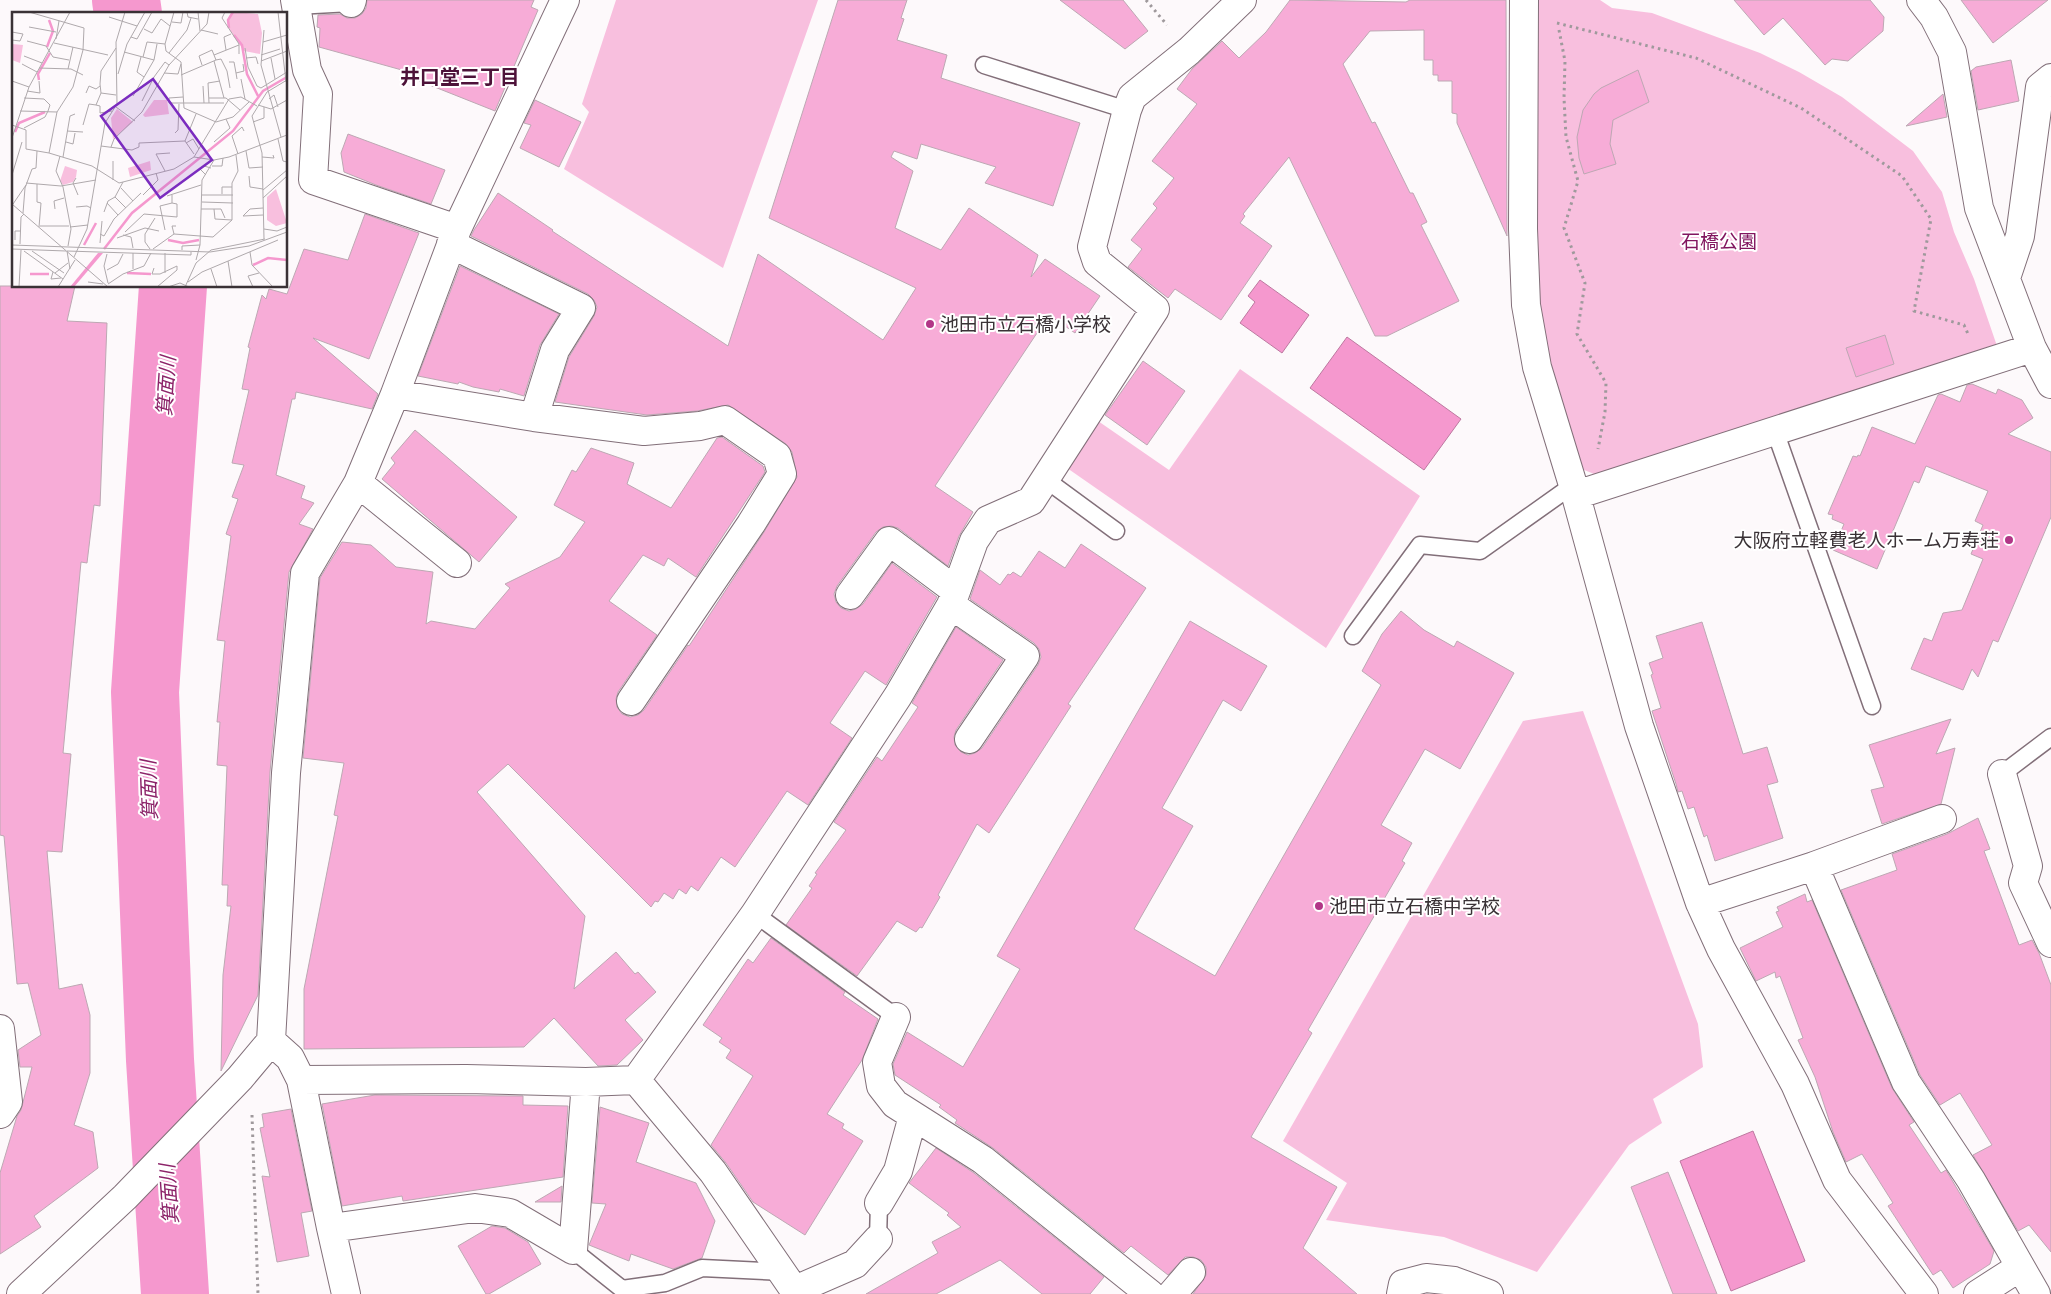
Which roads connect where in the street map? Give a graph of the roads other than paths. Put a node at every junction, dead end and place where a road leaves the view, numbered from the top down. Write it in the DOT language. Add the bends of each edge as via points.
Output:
graph roads {
  1 [pos="564,0"];
  2 [pos="1242,0"];
  3 [pos="1524,0"];
  4 [pos="1921,0"];
  5 [pos="352,2"];
  6 [pos="295,3"];
  7 [pos="984,65"];
  8 [pos="2051,78"];
  9 [pos="1127,110"];
  10 [pos="454,237"];
  11 [pos="2006,278"];
  12 [pos="2032,348"];
  13 [pos="2051,384"];
  14 [pos="395,394"];
  15 [pos="534,418"];
  16 [pos="1775,431"];
  17 [pos="1045,479"];
  18 [pos="358,484"];
  19 [pos="1583,489"];
  20 [pos="1116,531"];
  21 [pos="457,563"];
  22 [pos="850,595"];
  23 [pos="954,598"];
  24 [pos="1353,636"];
  25 [pos="631,701"];
  26 [pos="1872,706"];
  27 [pos="2051,736"];
  28 [pos="969,740"];
  29 [pos="2002,774"];
  30 [pos="1942,819"];
  31 [pos="1814,866"];
  32 [pos="1700,903"];
  33 [pos="755,914"];
  34 [pos="2051,943"];
  35 [pos="896,1017"];
  36 [pos="0,1029"];
  37 [pos="271,1041"];
  38 [pos="301,1080"];
  39 [pos="636,1080"];
  40 [pos="586,1082"];
  41 [pos="0,1114"];
  42 [pos="913,1116"];
  43 [pos="879,1204"];
  44 [pos="331,1228"];
  45 [pos="878,1239"];
  46 [pos="573,1250"];
  47 [pos="2020,1267"];
  48 [pos="1191,1272"];
  49 [pos="792,1285"];
  50 [pos="21,1294"];
  51 [pos="346,1294"];
  52 [pos="1150,1294"];
  53 [pos="1172,1294"];
  54 [pos="1401,1294"];
  55 [pos="1489,1294"];
  56 [pos="1924,1294"];
  57 [pos="1978,1294"];
  58 [pos="2036,1294"];
  1 -- 10 [label="street"];
  2 -- 9 [label="street" via="1189,51 1132,97"];
  3 -- 19 [label="street" via="1526,305 1537,367"];
  4 -- 11 [label="street" via="1934,16 1952,52 1980,208"];
  5 -- 6 [label="lane"];
  6 -- 10 [label="street" via="307,70 318,94 313,180"];
  7 -- 9 [label="lane"];
  8 -- 11 [label="street" via="2040,87 2020,236"];
  9 -- 17 [label="street" via="1092,247 1097,262 1154,309"];
  10 -- 14 [label="street"];
  10 -- 15 [label="street" via="581,308 555,350"];
  11 -- 12 [label="street"];
  12 -- 13 [label="street"];
  12 -- 16 [label="street"];
  14 -- 15 [label="street"];
  14 -- 18 [label="street"];
  15 -- 25 [label="street" via="644,431 700,426 725,420 777,456 782,474"];
  16 -- 19 [label="street"];
  16 -- 26 [label="lane"];
  17 -- 20 [label="lane"];
  17 -- 23 [label="street" via="1031,501 988,520 974,541"];
  18 -- 21 [label="street"];
  18 -- 37 [label="street" via="305,572 286,773"];
  19 -- 24 [label="lane" via="1480,551 1420,545"];
  19 -- 32 [label="street" via="1639,726"];
  22 -- 23 [label="street" via="889,542"];
  23 -- 28 [label="street" via="1025,656"];
  23 -- 33 [label="street" via="898,696"];
  27 -- 29 [label="lane"];
  29 -- 34 [label="street" via="2028,866 2022,883"];
  30 -- 31 [label="street"];
  31 -- 32 [label="street"];
  31 -- 47 [label="street" via="1906,1082 1971,1180"];
  32 -- 56 [label="street" via="1721,949 1795,1084 1837,1180"];
  33 -- 35 [label="lane"];
  33 -- 39 [label="street"];
  35 -- 42 [label="street" via="877,1062 881,1086 895,1104"];
  36 -- 41 [label="street" via="8,1102"];
  37 -- 38 [label="street" via="290,1058"];
  37 -- 50 [label="street" via="125,1196"];
  38 -- 40 [label="street"];
  38 -- 44 [label="street"];
  39 -- 40 [label="street"];
  39 -- 49 [label="street" via="713,1172"];
  40 -- 46 [label="street"];
  42 -- 43 [label="street" via="898,1171"];
  42 -- 52 [label="street" via="983,1160"];
  43 -- 45 [label="lane"];
  44 -- 46 [label="street" via="476,1208 510,1213"];
  44 -- 51 [label="street"];
  45 -- 49 [label="street" via="855,1264"];
  46 -- 49 [label="lane" via="622,1289 665,1283 702,1268"];
  47 -- 57 [label="street"];
  47 -- 58 [label="street"];
  48 -- 53 [label="street"];
  54 -- 55 [label="street" via="1403,1284 1426,1278 1454,1281"];
}
